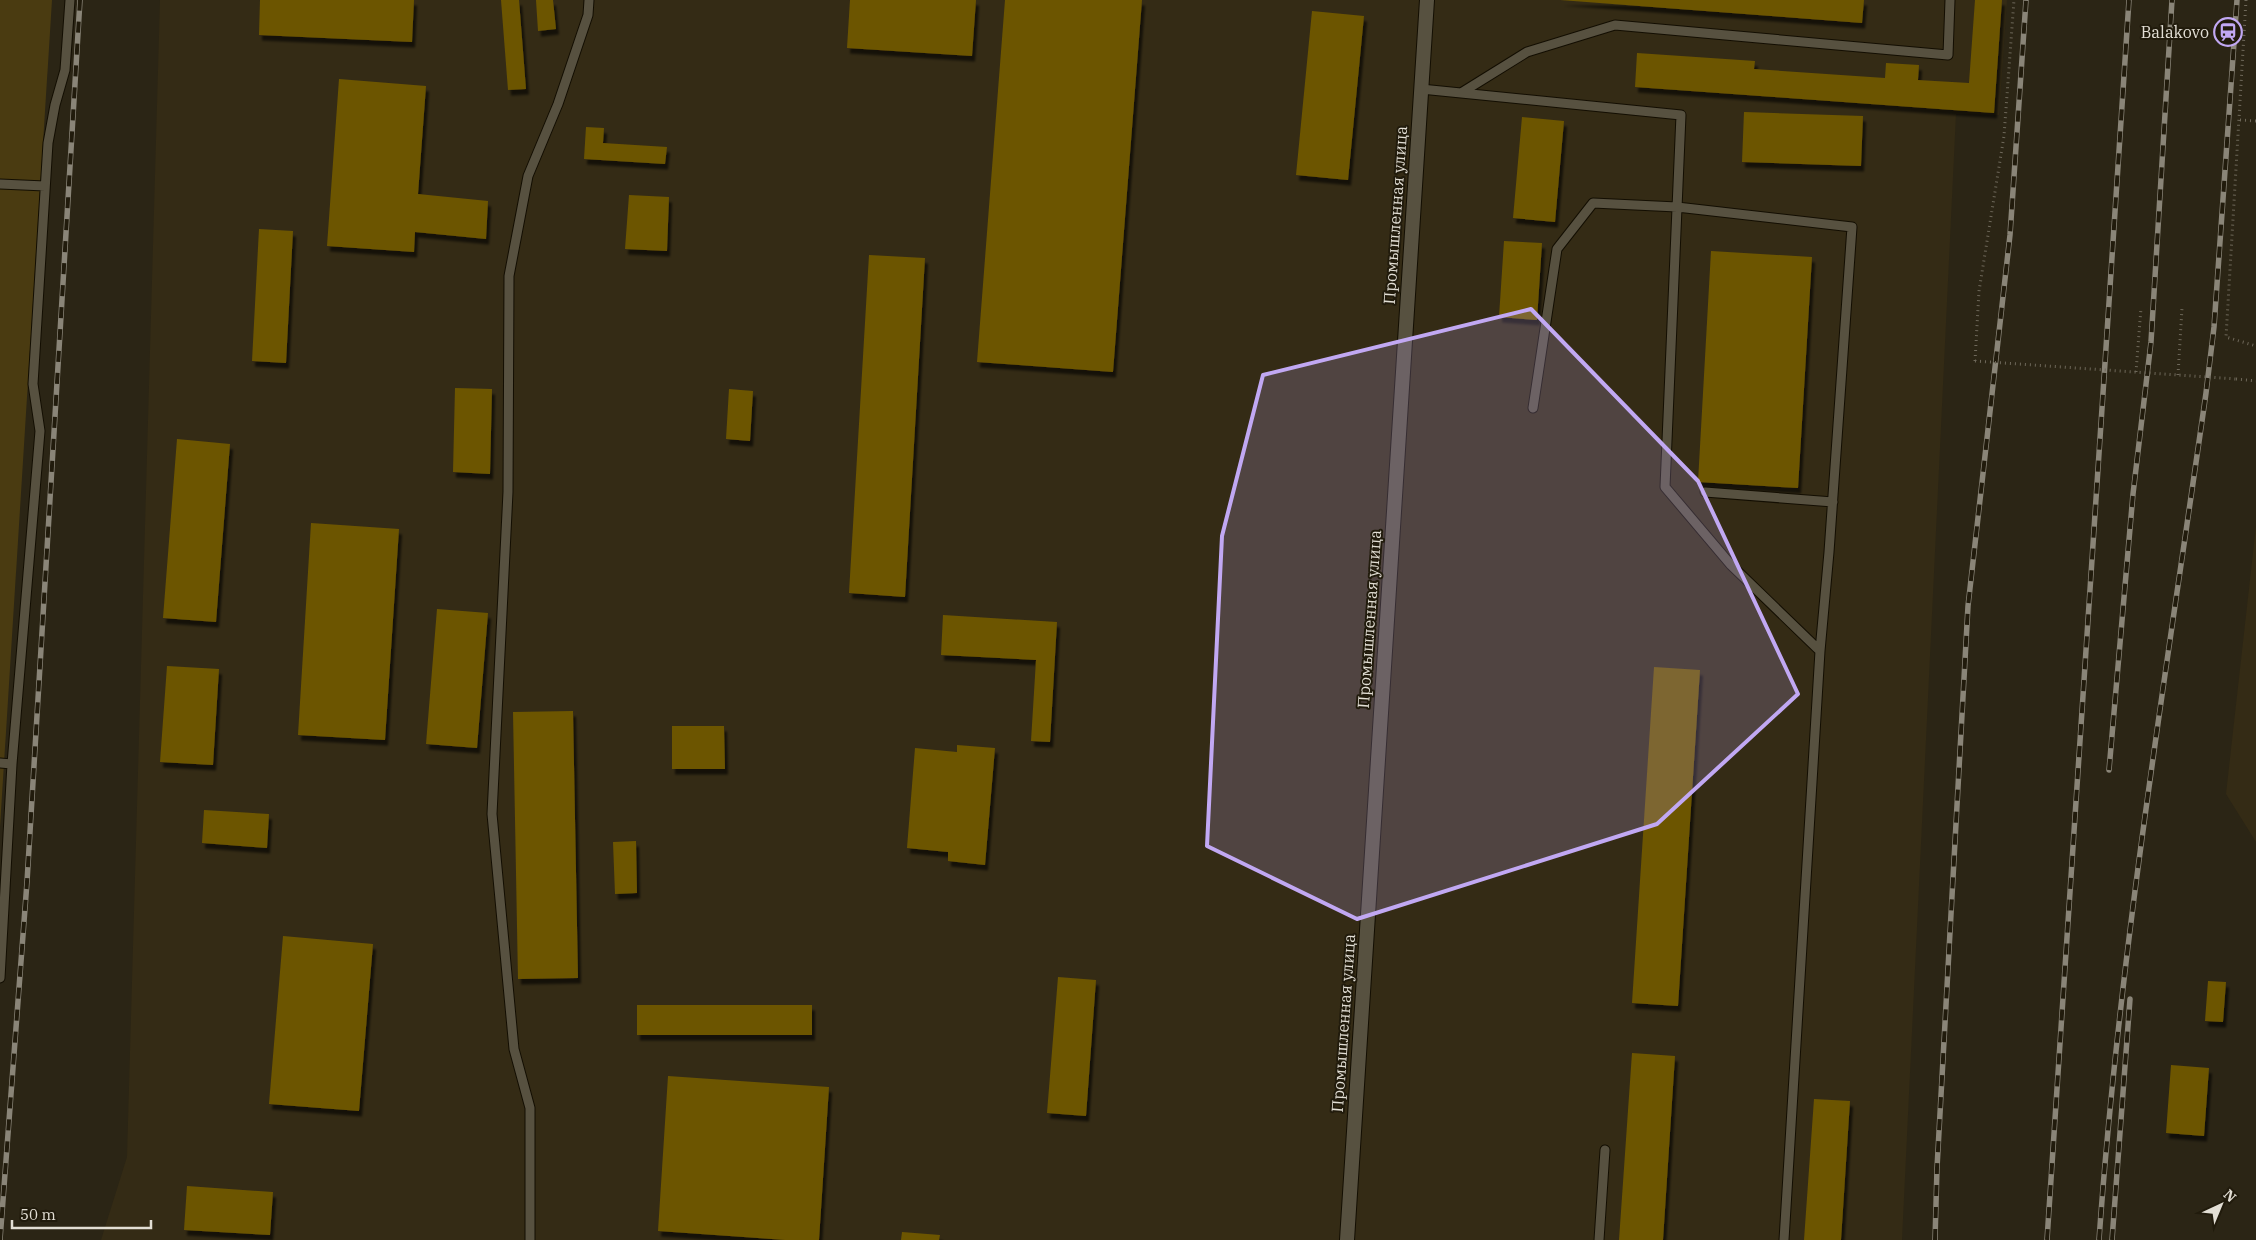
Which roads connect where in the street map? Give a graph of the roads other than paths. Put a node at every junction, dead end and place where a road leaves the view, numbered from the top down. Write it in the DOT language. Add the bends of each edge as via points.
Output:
graph roads {
  1 [pos="70,0"];
  2 [pos="589,0"];
  3 [pos="1427,0"];
  4 [pos="1950,0"];
  5 [pos="1421,88"];
  6 [pos="1460,93"];
  7 [pos="0,184"];
  8 [pos="45,186"];
  9 [pos="1677,207"];
  10 [pos="1533,408"];
  11 [pos="1705,492"];
  12 [pos="1833,502"];
  13 [pos="1820,651"];
  14 [pos="0,763"];
  15 [pos="12,764"];
  16 [pos="0,978"];
  17 [pos="1605,1150"];
  18 [pos="530,1240"];
  19 [pos="1347,1240"];
  20 [pos="1599,1240"];
  21 [pos="1784,1240"];
  1 -- 8 [label="lane" via="65,70 48,143"];
  2 -- 18 [label="lane" via="588,15 558,104 528,176 509,276 508,492 492,814 514,1049 530,1108"];
  3 -- 5 [label="street, Промышленная улица"];
  4 -- 6 [label="lane" via="1948,54 1615,25 1527,52"];
  5 -- 6 [label="lane"];
  5 -- 19 [label="street, Промышленная улица"];
  6 -- 9 [label="lane" via="1682,115"];
  7 -- 8 [label="lane"];
  8 -- 15 [label="lane" via="33,384 40,431"];
  9 -- 10 [label="lane" via="1593,203 1556,249"];
  9 -- 12 [label="lane" via="1852,227"];
  9 -- 13 [label="lane" via="1664,487 1731,564"];
  11 -- 12 [label="lane"];
  12 -- 13 [label="lane"];
  13 -- 21 [label="lane"];
  14 -- 15 [label="lane"];
  15 -- 16 [label="lane"];
  17 -- 20 [label="lane"];
}
